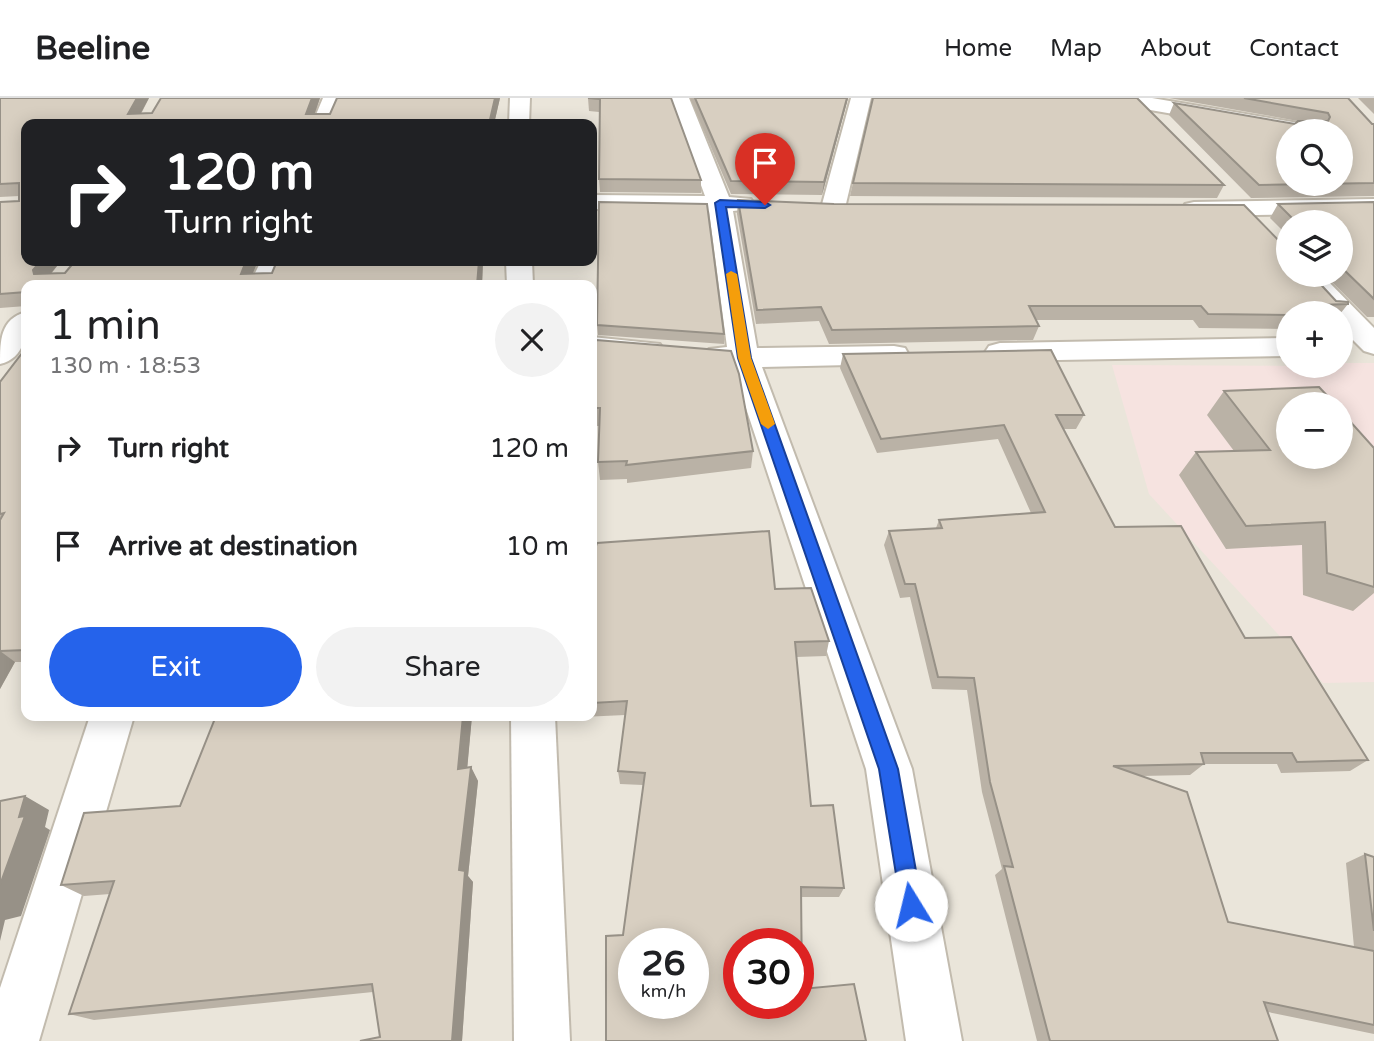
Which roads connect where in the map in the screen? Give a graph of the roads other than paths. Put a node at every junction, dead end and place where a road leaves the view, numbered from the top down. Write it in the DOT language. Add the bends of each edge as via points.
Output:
graph roads {
  1 [pos="333,98"];
  2 [pos="520,98"];
  3 [pos="679,98"];
  4 [pos="861,98"];
  5 [pos="1116,98"];
  6 [pos="1140,102"];
  7 [pos="325,119"];
  8 [pos="519,119"];
  9 [pos="1276,125"];
  10 [pos="1169,131"];
  11 [pos="1226,190"];
  12 [pos="597,202"];
  13 [pos="720,203"];
  14 [pos="771,205"];
  15 [pos="808,206"];
  16 [pos="1374,206"];
  17 [pos="833,208"];
  18 [pos="861,208"];
  19 [pos="1176,209"];
  20 [pos="1245,209"];
  21 [pos="1262,228"];
  22 [pos="1318,287"];
  23 [pos="21,328"];
  24 [pos="597,345"];
  25 [pos="1353,345"];
  26 [pos="1374,345"];
  27 [pos="8,346"];
  28 [pos="1276,346"];
  29 [pos="967,353"];
  30 [pos="926,354"];
  31 [pos="744,358"];
  32 [pos="110,721"];
  33 [pos="533,721"];
  34 [pos="11,1041"];
  35 [pos="542,1041"];
  36 [pos="934,1041"];
  1 -- 7 [label="street"];
  2 -- 8 [label="street"];
  3 -- 13 [label="street"];
  4 -- 17 [label="street"];
  5 -- 6 [label="street"];
  6 -- 9 [label="street"];
  6 -- 10 [label="street"];
  11 -- 20 [label="street"];
  12 -- 13 [label="street"];
  13 -- 14 [label="street"];
  13 -- 31 [label="street"];
  15 -- 17 [label="street"];
  16 -- 20 [label="street"];
  17 -- 18 [label="street"];
  19 -- 20 [label="street"];
  20 -- 21 [label="street"];
  22 -- 26 [label="street"];
  23 -- 27 [label="street"];
  24 -- 31 [label="street"];
  25 -- 26 [label="street"];
  28 -- 29 [label="street"];
  30 -- 31 [label="street"];
  31 -- 36 [label="street" via="889,769"];
  32 -- 34 [label="street"];
  33 -- 35 [label="street"];
}
